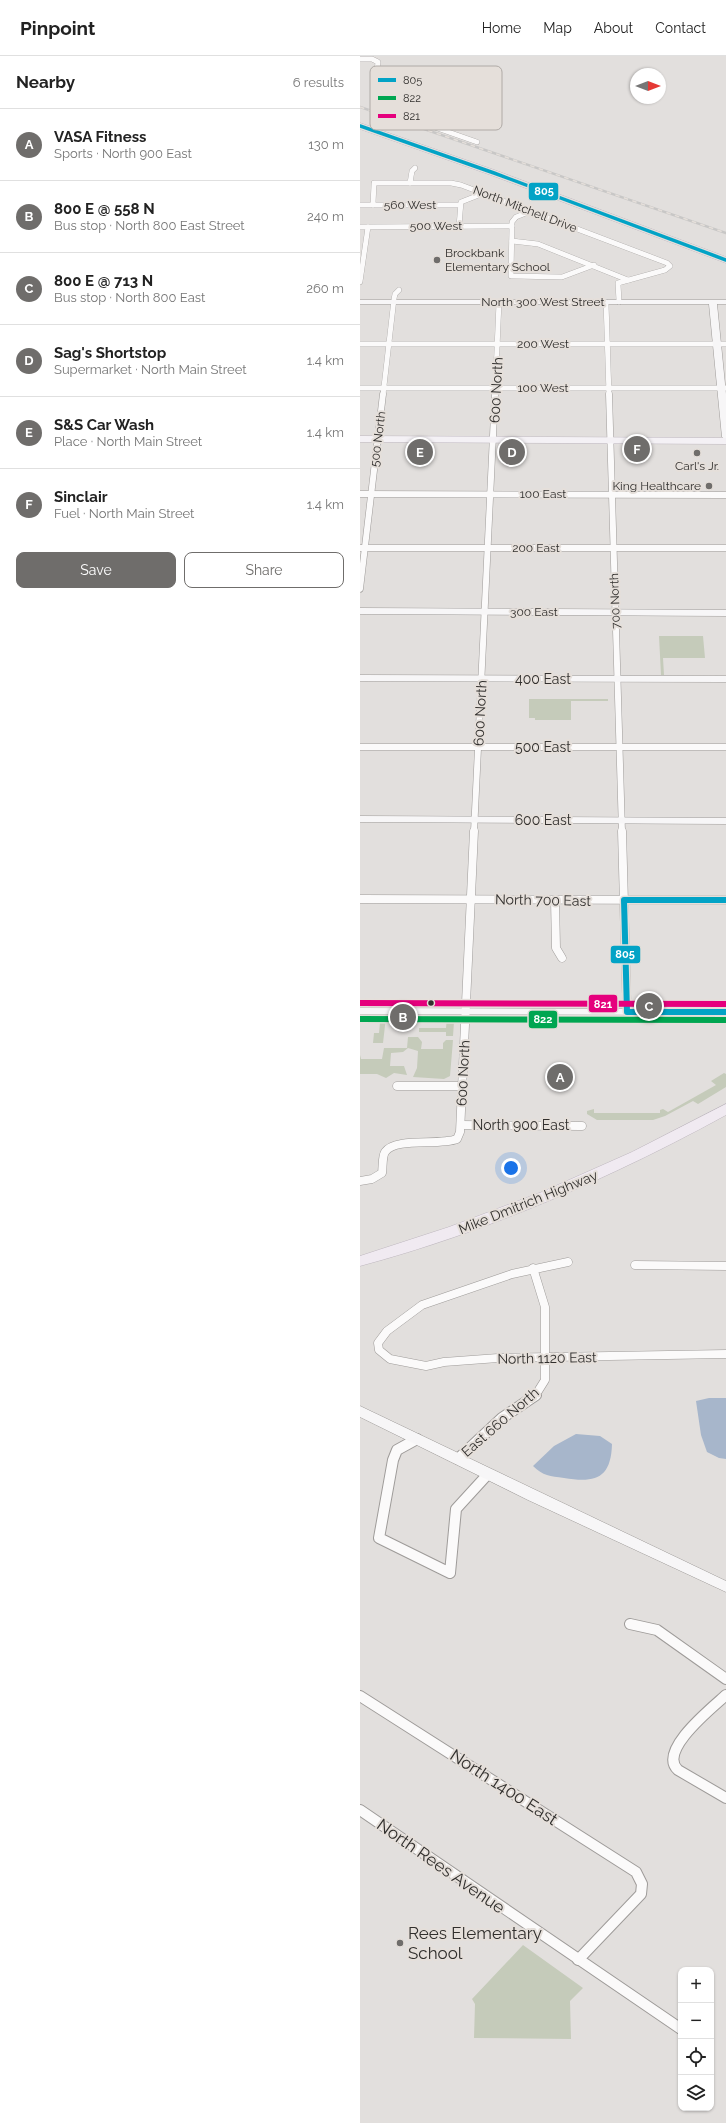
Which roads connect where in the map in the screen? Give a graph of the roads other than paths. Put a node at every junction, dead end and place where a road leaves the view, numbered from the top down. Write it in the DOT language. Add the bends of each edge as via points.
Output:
graph roads {
  1 [pos="360,59"];
  2 [pos="377,66"];
  3 [pos="360,119"];
  4 [pos="370,123"];
  5 [pos="360,126"];
  6 [pos="370,129"];
  7 [pos="372,130"];
  8 [pos="390,130"];
  9 [pos="443,130"];
  10 [pos="477,142"];
  11 [pos="415,168"];
  12 [pos="410,183"];
  13 [pos="484,193"];
  14 [pos="360,205"];
  15 [pos="373,205"];
  16 [pos="460,205"];
  17 [pos="531,211"];
  18 [pos="459,226"];
  19 [pos="512,226"];
  20 [pos="360,227"];
  21 [pos="368,227"];
  22 [pos="512,241"];
  23 [pos="726,252"];
  24 [pos="726,260"];
  25 [pos="594,265"];
  26 [pos="628,280"];
  27 [pos="360,282"];
  28 [pos="399,290"];
  29 [pos="360,302"];
  30 [pos="394,302"];
  31 [pos="499,302"];
  32 [pos="606,302"];
  33 [pos="619,302"];
  34 [pos="713,302"];
  35 [pos="726,302"];
  36 [pos="360,344"];
  37 [pos="389,344"];
  38 [pos="498,344"];
  39 [pos="608,344"];
  40 [pos="717,344"];
  41 [pos="726,344"];
  42 [pos="360,388"];
  43 [pos="384,388"];
  44 [pos="496,388"];
  45 [pos="609,388"];
  46 [pos="724,388"];
  47 [pos="726,437"];
  48 [pos="360,439"];
  49 [pos="377,440"];
  50 [pos="493,440"];
  51 [pos="610,440"];
  52 [pos="726,440"];
  53 [pos="360,494"];
  54 [pos="371,494"];
  55 [pos="491,494"];
  56 [pos="612,494"];
  57 [pos="726,494"];
  58 [pos="362,548"];
  59 [pos="488,548"];
  60 [pos="614,549"];
  61 [pos="726,549"];
  62 [pos="360,589"];
  63 [pos="726,609"];
  64 [pos="360,611"];
  65 [pos="709,611"];
  66 [pos="485,612"];
  67 [pos="615,612"];
  68 [pos="726,613"];
  69 [pos="360,678"];
  70 [pos="482,678"];
  71 [pos="617,679"];
  72 [pos="726,679"];
  73 [pos="360,747"];
  74 [pos="479,747"];
  75 [pos="619,748"];
  76 [pos="726,748"];
  77 [pos="360,819"];
  78 [pos="475,819"];
  79 [pos="621,820"];
  80 [pos="726,821"];
  81 [pos="360,899"];
  82 [pos="471,899"];
  83 [pos="555,900"];
  84 [pos="624,900"];
  85 [pos="726,900"];
  86 [pos="562,958"];
  87 [pos="360,1011"];
  88 [pos="466,1012"];
  89 [pos="627,1012"];
  90 [pos="726,1012"];
  91 [pos="397,1086"];
  92 [pos="463,1086"];
  93 [pos="726,1109"];
  94 [pos="461,1125"];
  95 [pos="582,1126"];
  96 [pos="360,1181"];
  97 [pos="360,1261"];
  98 [pos="568,1262"];
  99 [pos="635,1265"];
  100 [pos="726,1266"];
  101 [pos="533,1268"];
  102 [pos="726,1354"];
  103 [pos="546,1358"];
  104 [pos="360,1411"];
  105 [pos="417,1439"];
  106 [pos="458,1460"];
  107 [pos="488,1474"];
  108 [pos="726,1587"];
  109 [pos="630,1624"];
  110 [pos="726,1679"];
  111 [pos="726,1695"];
  112 [pos="360,1697"];
  113 [pos="726,1798"];
  114 [pos="360,1810"];
  115 [pos="578,1960"];
  116 [pos="678,2026"];
  1 -- 2 [label="street" via="372,59 378,62"];
  3 -- 4 [label="highway"];
  5 -- 6 [label="highway"];
  7 -- 24 [label="highway" via="502,175"];
  8 -- 23 [label="highway"];
  9 -- 10 [label="street"];
  11 -- 12 [label="street"];
  12 -- 13 [label="street, North Mitchell Drive" via="451,183"];
  12 -- 15 [label="street, North Mitchell Drive" via="374,183"];
  13 -- 16 [label="street" via="464,200"];
  13 -- 17 [label="street, North Mitchell Drive"];
  14 -- 15 [label="street, 560 West"];
  15 -- 16 [label="street, 560 West"];
  16 -- 18 [label="street"];
  17 -- 19 [label="street" via="514,219"];
  17 -- 26 [label="street, North Mitchell Drive" via="670,266 665,270"];
  18 -- 19 [label="street, 500 West"];
  18 -- 21 [label="street, 500 West"];
  19 -- 22 [label="street"];
  20 -- 21 [label="street, 500 West"];
  21 -- 27 [label="street"];
  22 -- 25 [label="street" via="538,244"];
  22 -- 25 [label="street" via="511,276 562,277"];
  25 -- 26 [label="street"];
  26 -- 33 [label="street" via="618,284"];
  28 -- 30 [label="street, 500 North" via="395,294"];
  29 -- 30 [label="street, North 300 West Street"];
  30 -- 31 [label="street, North 300 West Street"];
  30 -- 37 [label="street, 500 North"];
  31 -- 32 [label="street, North 300 West Street"];
  31 -- 38 [label="street, 600 North"];
  32 -- 33 [label="street, North 300 West Street"];
  32 -- 39 [label="street, 700 North"];
  33 -- 34 [label="street, North 300 West Street"];
  34 -- 35 [label="street, North 300 West Street"];
  34 -- 40 [label="street"];
  36 -- 37 [label="street, 200 West"];
  37 -- 38 [label="street, 200 West"];
  37 -- 43 [label="street, 500 North"];
  38 -- 39 [label="street, 200 West"];
  38 -- 44 [label="street, 600 North"];
  39 -- 40 [label="street, 200 West"];
  39 -- 45 [label="street, 700 North"];
  40 -- 41 [label="street, 200 West"];
  40 -- 46 [label="street"];
  42 -- 43 [label="street, 100 West"];
  43 -- 44 [label="street, 100 West"];
  43 -- 49 [label="street, 500 North"];
  44 -- 45 [label="street, 100 West"];
  44 -- 50 [label="street, 600 North"];
  45 -- 46 [label="street, 100 West"];
  45 -- 51 [label="street, 700 North"];
  46 -- 47 [label="street"];
  48 -- 49 [label="main road"];
  49 -- 50 [label="main road"];
  49 -- 54 [label="street, 500 North"];
  50 -- 51 [label="main road"];
  50 -- 55 [label="street, 600 North"];
  51 -- 52 [label="main road"];
  51 -- 56 [label="street, 700 North"];
  53 -- 54 [label="street, 100 East"];
  54 -- 55 [label="street, 100 East"];
  54 -- 58 [label="street, 500 North"];
  55 -- 56 [label="street, 100 East"];
  55 -- 59 [label="street, 600 North"];
  56 -- 57 [label="street, 100 East"];
  56 -- 60 [label="street, 700 North"];
  58 -- 59 [label="street, 200 East"];
  58 -- 62 [label="street, 500 North"];
  59 -- 60 [label="street, 200 East"];
  59 -- 66 [label="street, 600 North"];
  60 -- 61 [label="street, 200 East"];
  60 -- 67 [label="street, 700 North"];
  63 -- 65 [label="street, 300 East"];
  64 -- 66 [label="street, 300 East"];
  65 -- 67 [label="street, 300 East"];
  65 -- 68 [label="street, 300 East"];
  66 -- 67 [label="street, 300 East"];
  66 -- 70 [label="street, 600 North"];
  67 -- 71 [label="street, 700 North"];
  69 -- 70 [label="street, 400 East"];
  70 -- 71 [label="street, 400 East"];
  70 -- 74 [label="street, 600 North"];
  71 -- 72 [label="street, 400 East"];
  71 -- 75 [label="street, 700 North"];
  73 -- 74 [label="street, 500 East"];
  74 -- 75 [label="street, 500 East"];
  74 -- 78 [label="street, 600 North"];
  75 -- 76 [label="street, 500 East"];
  75 -- 79 [label="street, 700 North"];
  77 -- 78 [label="street, 600 East"];
  78 -- 79 [label="street, 600 East"];
  78 -- 82 [label="street, 600 North"];
  79 -- 80 [label="street, 600 East"];
  79 -- 84 [label="street, 700 North"];
  81 -- 82 [label="street, North 700 East"];
  82 -- 83 [label="street, North 700 East"];
  82 -- 88 [label="street, 600 North"];
  83 -- 84 [label="street, North 700 East"];
  83 -- 86 [label="street" via="556,948"];
  84 -- 85 [label="street, North 700 East"];
  84 -- 89 [label="street, 700 North"];
  87 -- 88 [label="street"];
  88 -- 89 [label="street"];
  88 -- 92 [label="street, 600 North"];
  89 -- 90 [label="street"];
  91 -- 92 [label="street"];
  92 -- 94 [label="street, 600 North"];
  93 -- 97 [label="highway, Mike Dmitrich Highway" via="628,1161 551,1195 462,1229"];
  94 -- 95 [label="street, North 900 East"];
  94 -- 96 [label="street" via="459,1136 453,1141 391,1146 385,1151 382,1173 376,1178"];
  98 -- 101 [label="street"];
  99 -- 100 [label="street"];
  101 -- 103 [label="street, East 660 North" via="545,1307"];
  101 -- 103 [label="street, North 1120 East" via="422,1305 387,1331 378,1343 379,1350 390,1359 426,1366 498,1358"];
  102 -- 103 [label="street, North 1120 East"];
  103 -- 106 [label="street, East 660 North" via="545,1380 536,1395 502,1418"];
  104 -- 105 [label="street"];
  105 -- 106 [label="street"];
  105 -- 107 [label="street" via="398,1450 393,1460 379,1538 450,1573 456,1509"];
  106 -- 107 [label="street"];
  107 -- 108 [label="street"];
  109 -- 110 [label="street" via="657,1630"];
  111 -- 113 [label="street" via="686,1734 675,1748 672,1761 674,1767 681,1772"];
  112 -- 115 [label="street, North 1400 East" via="636,1872 642,1884 641,1894"];
  114 -- 115 [label="street, North Rees Avenue"];
  115 -- 116 [label="street, North Rees Avenue"];
}
